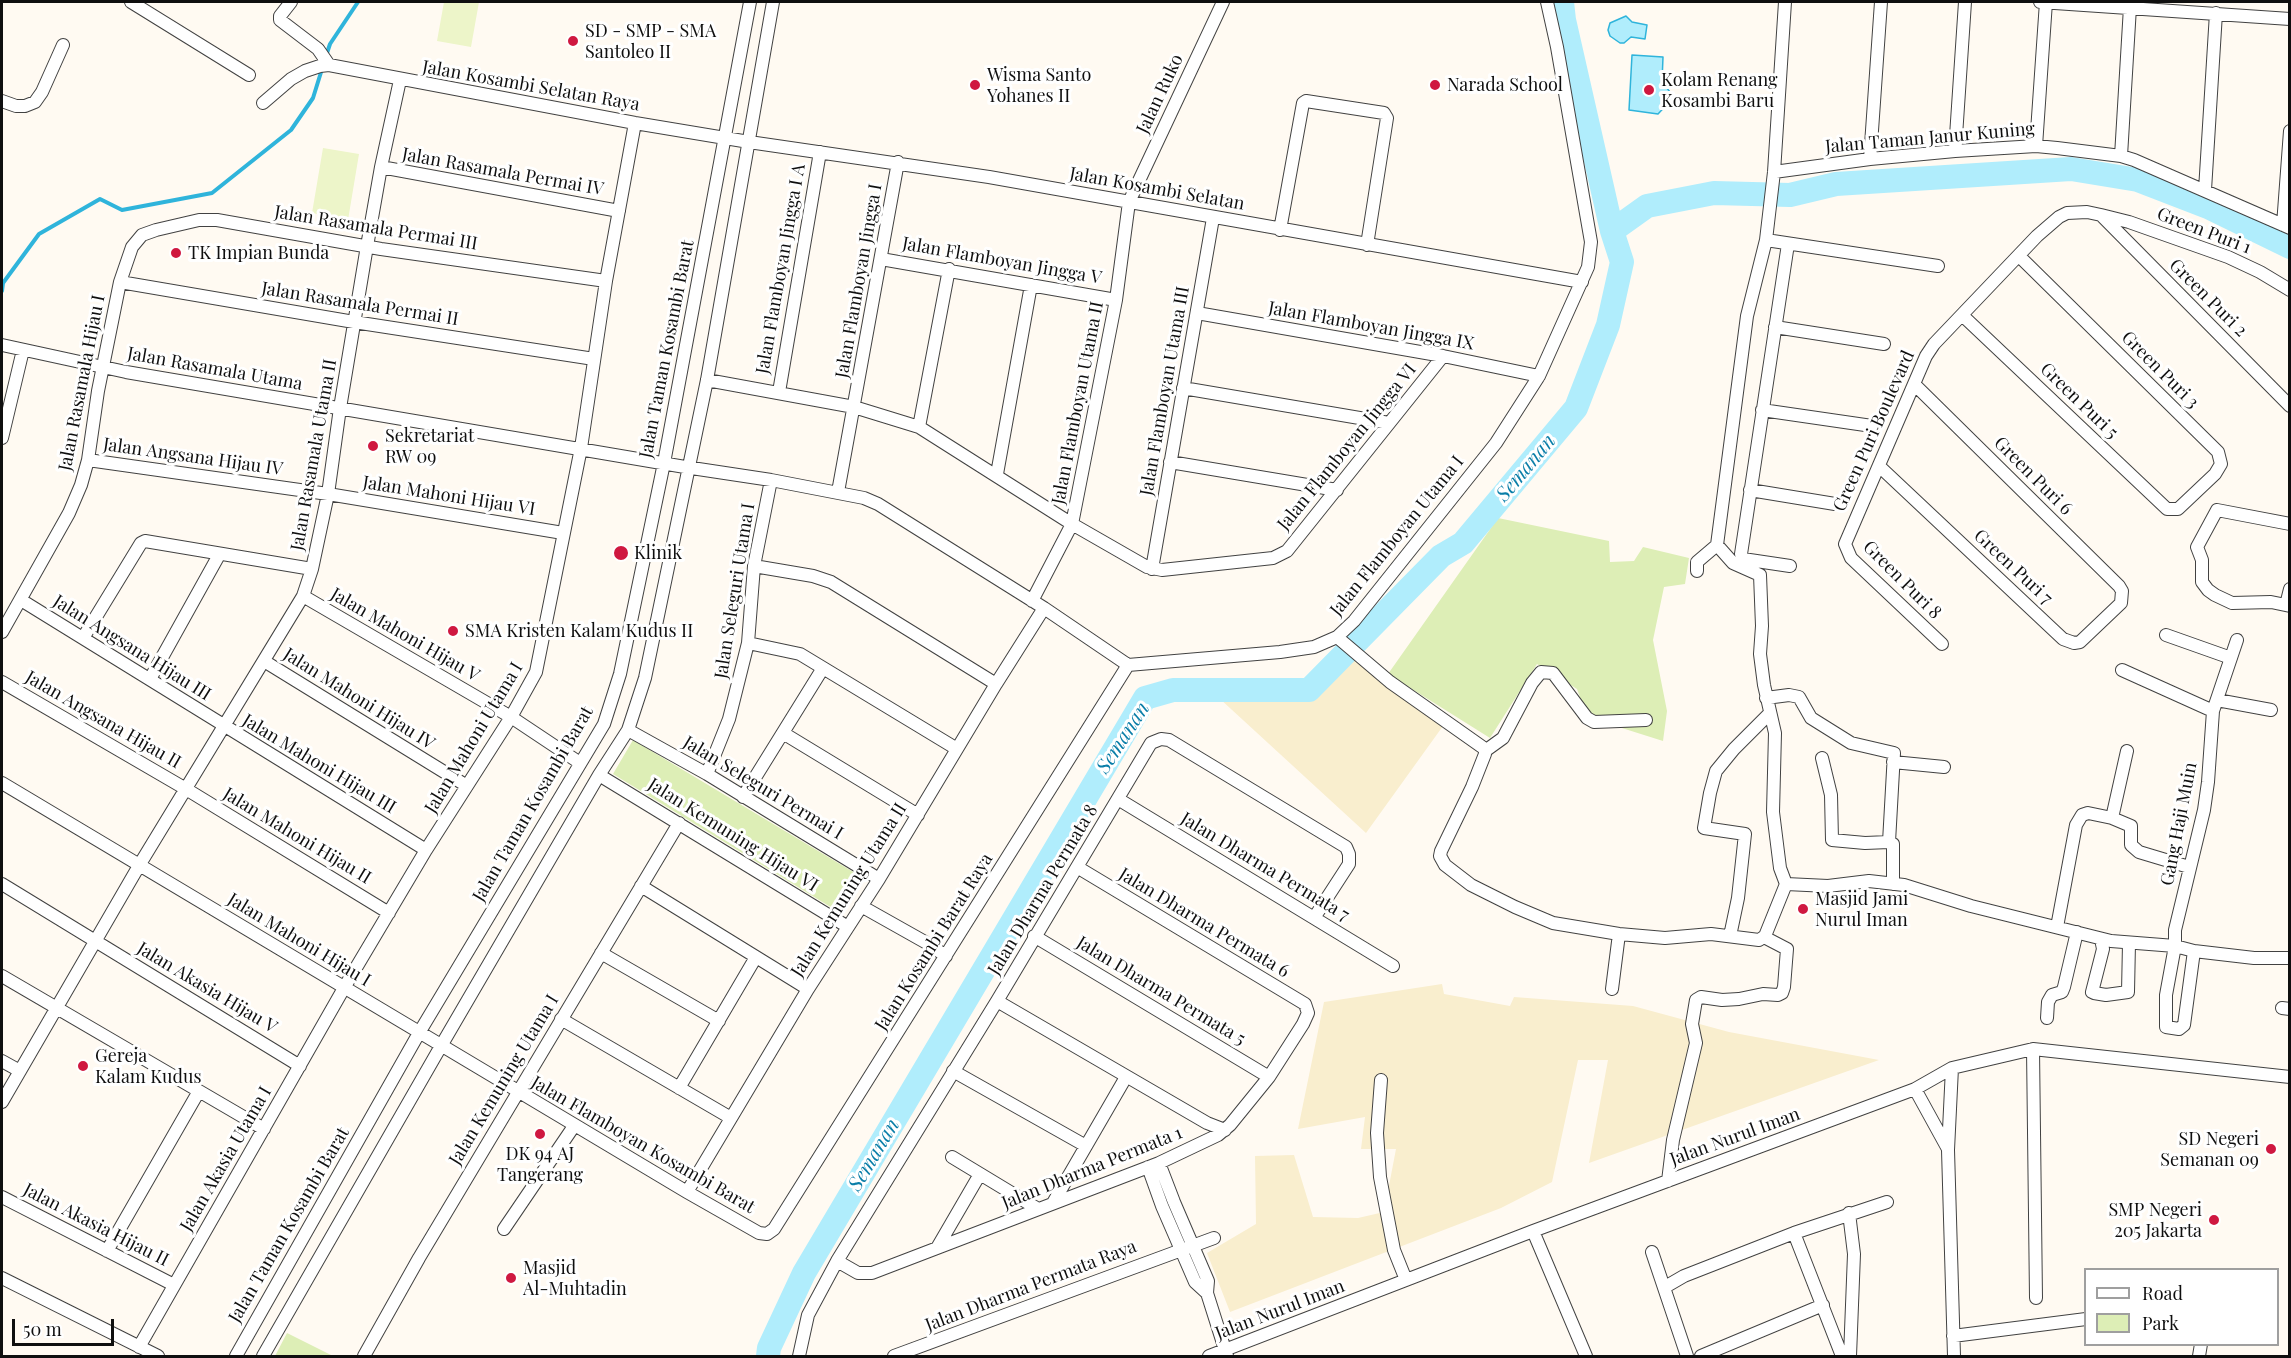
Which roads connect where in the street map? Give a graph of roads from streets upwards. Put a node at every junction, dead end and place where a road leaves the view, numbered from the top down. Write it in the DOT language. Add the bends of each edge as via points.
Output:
graph roads {
  1 [pos="131,2"];
  2 [pos="291,2"];
  3 [pos="750,2"];
  4 [pos="773,2"];
  5 [pos="1223,2"];
  6 [pos="1547,2"];
  7 [pos="1785,2"];
  8 [pos="1881,2"];
  9 [pos="1965,2"];
  10 [pos="2040,2"];
  11 [pos="2046,2"];
  12 [pos="2130,7"];
  13 [pos="2216,13"];
  14 [pos="2289,19"];
  15 [pos="63,45"];
  16 [pos="330,65"];
  17 [pos="249,75"];
  18 [pos="400,80"];
  19 [pos="2,101"];
  20 [pos="263,103"];
  21 [pos="635,123"];
  22 [pos="2289,131"];
  23 [pos="727,138"];
  24 [pos="748,145"];
  25 [pos="2037,146"];
  26 [pos="820,152"];
  27 [pos="1955,152"];
  28 [pos="2121,156"];
  29 [pos="1870,159"];
  30 [pos="898,162"];
  31 [pos="381,167"];
  32 [pos="1773,176"];
  33 [pos="2205,190"];
  34 [pos="1129,202"];
  35 [pos="619,211"];
  36 [pos="2101,215"];
  37 [pos="1213,218"];
  38 [pos="2286,226"];
  39 [pos="1280,230"];
  40 [pos="142,236"];
  41 [pos="1766,240"];
  42 [pos="1788,244"];
  43 [pos="1367,245"];
  44 [pos="367,246"];
  45 [pos="2019,256"];
  46 [pos="880,259"];
  47 [pos="1938,266"];
  48 [pos="949,269"];
  49 [pos="120,282"];
  50 [pos="606,282"];
  51 [pos="1582,282"];
  52 [pos="1031,285"];
  53 [pos="2289,290"];
  54 [pos="1116,300"];
  55 [pos="1197,314"];
  56 [pos="1962,315"];
  57 [pos="354,322"];
  58 [pos="1775,327"];
  59 [pos="1884,344"];
  60 [pos="2,345"];
  61 [pos="22,350"];
  62 [pos="1443,356"];
  63 [pos="594,359"];
  64 [pos="103,368"];
  65 [pos="1539,376"];
  66 [pos="707,380"];
  67 [pos="1914,384"];
  68 [pos="1183,388"];
  69 [pos="779,392"];
  70 [pos="2289,406"];
  71 [pos="854,407"];
  72 [pos="340,408"];
  73 [pos="1762,410"];
  74 [pos="1389,423"];
  75 [pos="1872,426"];
  76 [pos="919,427"];
  77 [pos="2,438"];
  78 [pos="580,448"];
  79 [pos="88,460"];
  80 [pos="1170,462"];
  81 [pos="666,464"];
  82 [pos="1879,466"];
  83 [pos="687,468"];
  84 [pos="997,474"];
  85 [pos="771,480"];
  86 [pos="1337,490"];
  87 [pos="1750,490"];
  88 [pos="838,492"];
  89 [pos="328,494"];
  90 [pos="1835,504"];
  91 [pos="2173,510"];
  92 [pos="1072,524"];
  93 [pos="2289,524"];
  94 [pos="563,533"];
  95 [pos="1847,539"];
  96 [pos="1717,546"];
  97 [pos="219,555"];
  98 [pos="754,566"];
  99 [pos="1790,566"];
  100 [pos="312,569"];
  101 [pos="1152,569"];
  102 [pos="1697,571"];
  103 [pos="2289,589"];
  104 [pos="303,596"];
  105 [pos="2122,597"];
  106 [pos="21,600"];
  107 [pos="1032,601"];
  108 [pos="2288,606"];
  109 [pos="1044,608"];
  110 [pos="2,632"];
  111 [pos="2166,635"];
  112 [pos="83,638"];
  113 [pos="1339,639"];
  114 [pos="2237,640"];
  115 [pos="748,643"];
  116 [pos="1942,644"];
  117 [pos="2231,658"];
  118 [pos="264,661"];
  119 [pos="1128,665"];
  120 [pos="823,668"];
  121 [pos="2122,670"];
  122 [pos="150,679"];
  123 [pos="2,682"];
  124 [pos="996,684"];
  125 [pos="1766,698"];
  126 [pos="2215,706"];
  127 [pos="2271,710"];
  128 [pos="1769,714"];
  129 [pos="512,717"];
  130 [pos="1646,720"];
  131 [pos="224,727"];
  132 [pos="628,730"];
  133 [pos="783,733"];
  134 [pos="957,749"];
  135 [pos="1485,751"];
  136 [pos="2127,751"];
  137 [pos="1822,758"];
  138 [pos="1893,762"];
  139 [pos="580,763"];
  140 [pos="1944,767"];
  141 [pos="707,774"];
  142 [pos="599,775"];
  143 [pos="2,783"];
  144 [pos="467,786"];
  145 [pos="186,789"];
  146 [pos="744,797"];
  147 [pos="1118,799"];
  148 [pos="918,815"];
  149 [pos="2112,818"];
  150 [pos="679,823"];
  151 [pos="1889,842"];
  152 [pos="426,850"];
  153 [pos="140,864"];
  154 [pos="1077,867"];
  155 [pos="2189,867"];
  156 [pos="879,879"];
  157 [pos="2,884"];
  158 [pos="1786,884"];
  159 [pos="1893,884"];
  160 [pos="641,886"];
  161 [pos="861,906"];
  162 [pos="389,913"];
  163 [pos="1314,918"];
  164 [pos="848,927"];
  165 [pos="2057,927"];
  166 [pos="2077,932"];
  167 [pos="1619,934"];
  168 [pos="1034,936"];
  169 [pos="1730,936"];
  170 [pos="1764,938"];
  171 [pos="2101,939"];
  172 [pos="96,941"];
  173 [pos="2129,943"];
  174 [pos="2175,946"];
  175 [pos="2194,951"];
  176 [pos="601,953"];
  177 [pos="946,956"];
  178 [pos="756,957"];
  179 [pos="2289,958"];
  180 [pos="1393,966"];
  181 [pos="2,976"];
  182 [pos="344,988"];
  183 [pos="808,989"];
  184 [pos="1612,989"];
  185 [pos="997,1001"];
  186 [pos="57,1008"];
  187 [pos="1308,1013"];
  188 [pos="2047,1018"];
  189 [pos="561,1019"];
  190 [pos="719,1021"];
  191 [pos="420,1034"];
  192 [pos="440,1046"];
  193 [pos="2033,1049"];
  194 [pos="2,1061"];
  195 [pos="300,1066"];
  196 [pos="1952,1068"];
  197 [pos="20,1071"];
  198 [pos="952,1071"];
  199 [pos="1126,1077"];
  200 [pos="1269,1077"];
  201 [pos="2289,1077"];
  202 [pos="1381,1080"];
  203 [pos="680,1088"];
  204 [pos="1915,1089"];
  205 [pos="199,1091"];
  206 [pos="517,1092"];
  207 [pos="2,1102"];
  208 [pos="731,1118"];
  209 [pos="574,1125"];
  210 [pos="264,1129"];
  211 [pos="1226,1130"];
  212 [pos="1086,1146"];
  213 [pos="1948,1150"];
  214 [pos="952,1157"];
  215 [pos="1154,1165"];
  216 [pos="980,1174"];
  217 [pos="1668,1181"];
  218 [pos="687,1192"];
  219 [pos="2,1197"];
  220 [pos="1887,1202"];
  221 [pos="1053,1203"];
  222 [pos="1038,1209"];
  223 [pos="1850,1213"];
  224 [pos="504,1229"];
  225 [pos="1533,1231"];
  226 [pos="1794,1233"];
  227 [pos="767,1234"];
  228 [pos="1214,1238"];
  229 [pos="1187,1247"];
  230 [pos="937,1248"];
  231 [pos="107,1251"];
  232 [pos="1652,1252"];
  233 [pos="837,1261"];
  234 [pos="2,1278"];
  235 [pos="1406,1280"];
  236 [pos="174,1285"];
  237 [pos="1665,1287"];
  238 [pos="2036,1298"];
  239 [pos="1823,1305"];
  240 [pos="2084,1319"];
  241 [pos="1953,1336"];
  242 [pos="139,1347"];
  243 [pos="1227,1353"];
  244 [pos="158,1356"];
  245 [pos="236,1356"];
  246 [pos="263,1356"];
  247 [pos="364,1356"];
  248 [pos="799,1356"];
  249 [pos="894,1356"];
  250 [pos="1209,1356"];
  251 [pos="1586,1356"];
  252 [pos="1686,1356"];
  253 [pos="1701,1356"];
  254 [pos="1842,1356"];
  255 [pos="1850,1356"];
  256 [pos="1954,1356"];
  1 -- 17 [label="street"];
  2 -- 16 [label="street" via="280,21 318,49"];
  3 -- 23 [label="street, Jalan Taman Kosambi Barat"];
  4 -- 24 [label="street"];
  5 -- 34 [label="street, Jalan Ruko"];
  6 -- 51 [label="street, Jalan Flamboyan Utama I" via="1591,242"];
  7 -- 32 [label="street"];
  8 -- 29 [label="street"];
  9 -- 27 [label="street"];
  10 -- 11 [label="street"];
  11 -- 12 [label="street"];
  11 -- 25 [label="street"];
  12 -- 13 [label="street"];
  12 -- 28 [label="street"];
  13 -- 14 [label="street"];
  13 -- 33 [label="street"];
  15 -- 19 [label="street" via="35,102 16,106"];
  16 -- 18 [label="street, Jalan Kosambi Selatan Raya"];
  16 -- 20 [label="street" via="305,71"];
  18 -- 21 [label="street, Jalan Kosambi Selatan Raya"];
  18 -- 31 [label="street, Jalan Rasamala Utama II"];
  21 -- 23 [label="street, Jalan Kosambi Selatan Raya"];
  21 -- 35 [label="street"];
  22 -- 38 [label="street"];
  23 -- 24 [label="street, Jalan Kosambi Selatan"];
  23 -- 81 [label="street, Jalan Taman Kosambi Barat"];
  24 -- 26 [label="street, Jalan Kosambi Selatan"];
  24 -- 66 [label="street"];
  25 -- 27 [label="street, Jalan Taman Janur Kuning"];
  25 -- 28 [label="street, Jalan Taman Janur Kuning"];
  26 -- 30 [label="street, Jalan Kosambi Selatan"];
  26 -- 69 [label="street, Jalan Flamboyan Jingga I A"];
  27 -- 29 [label="street, Jalan Taman Janur Kuning"];
  28 -- 33 [label="street, Jalan Taman Janur Kuning"];
  29 -- 32 [label="street, Jalan Taman Janur Kuning"];
  30 -- 34 [label="street, Jalan Kosambi Selatan"];
  30 -- 46 [label="street, Jalan Flamboyan Jingga I"];
  31 -- 35 [label="street, Jalan Rasamala Permai IV"];
  31 -- 44 [label="street, Jalan Rasamala Utama II"];
  32 -- 41 [label="street"];
  33 -- 38 [label="street, Jalan Taman Janur Kuning"];
  34 -- 37 [label="street, Jalan Kosambi Selatan"];
  34 -- 54 [label="street, Jalan Flamboyan Utama II"];
  35 -- 50 [label="street"];
  36 -- 45 [label="street, Green Puri Boulevard" via="2076,212 2059,217"];
  36 -- 53 [label="street, Green Puri 1" via="2228,257"];
  36 -- 70 [label="street, Green Puri 2"];
  37 -- 39 [label="street, Jalan Kosambi Selatan"];
  37 -- 55 [label="street, Jalan Flamboyan Utama III"];
  39 -- 43 [label="street, Jalan Kosambi Selatan"];
  39 -- 43 [label="street" via="1303,103 1384,113 1388,118"];
  40 -- 44 [label="street, Jalan Rasamala Permai III" via="199,220 217,220"];
  40 -- 49 [label="street, Jalan Rasamala Hijau I" via="132,247"];
  41 -- 42 [label="street"];
  41 -- 96 [label="street" via="1747,316"];
  42 -- 47 [label="street"];
  42 -- 58 [label="street"];
  43 -- 51 [label="street, Jalan Kosambi Selatan"];
  44 -- 50 [label="street, Jalan Rasamala Permai III"];
  44 -- 57 [label="street, Jalan Rasamala Utama II"];
  45 -- 56 [label="street, Green Puri Boulevard"];
  45 -- 91 [label="street, Green Puri 3" via="2218,452 2221,464 2216,474"];
  46 -- 48 [label="street, Jalan Flamboyan Jingga V"];
  46 -- 71 [label="street, Jalan Flamboyan Jingga I"];
  48 -- 52 [label="street, Jalan Flamboyan Jingga V"];
  48 -- 76 [label="street"];
  49 -- 57 [label="street, Jalan Rasamala Permai II"];
  49 -- 64 [label="street, Jalan Rasamala Hijau I"];
  50 -- 63 [label="street"];
  51 -- 65 [label="street, Jalan Flamboyan Utama I"];
  52 -- 54 [label="street, Jalan Flamboyan Jingga V"];
  52 -- 84 [label="street"];
  54 -- 92 [label="street, Jalan Flamboyan Utama II"];
  55 -- 62 [label="street, Jalan Flamboyan Jingga IX"];
  55 -- 68 [label="street, Jalan Flamboyan Utama III"];
  56 -- 67 [label="street, Green Puri Boulevard" via="1934,344"];
  56 -- 91 [label="street, Green Puri 5" via="2162,506"];
  57 -- 63 [label="street, Jalan Rasamala Permai II"];
  57 -- 72 [label="street, Jalan Rasamala Utama II"];
  58 -- 59 [label="street"];
  58 -- 73 [label="street"];
  60 -- 61 [label="street, Jalan Rasamala Utama"];
  61 -- 64 [label="street, Jalan Rasamala Utama"];
  61 -- 77 [label="street"];
  62 -- 65 [label="street, Jalan Flamboyan Jingga IX"];
  62 -- 74 [label="street, Jalan Flamboyan Jingga VI"];
  63 -- 78 [label="street"];
  64 -- 72 [label="street, Jalan Rasamala Utama"];
  64 -- 79 [label="street, Jalan Rasamala Hijau I"];
  65 -- 113 [label="street, Jalan Flamboyan Utama I" via="1496,443"];
  66 -- 69 [label="street, Jalan Flamboyan Jingga I"];
  66 -- 83 [label="street"];
  67 -- 82 [label="street, Green Puri Boulevard"];
  67 -- 105 [label="street, Green Puri 6" via="2119,586"];
  68 -- 74 [label="street"];
  68 -- 80 [label="street, Jalan Flamboyan Utama III"];
  69 -- 71 [label="street, Jalan Flamboyan Jingga I"];
  71 -- 76 [label="street"];
  71 -- 88 [label="street, Jalan Flamboyan Jingga I"];
  72 -- 78 [label="street, Jalan Rasamala Utama"];
  72 -- 89 [label="street, Jalan Rasamala Utama II"];
  73 -- 75 [label="street"];
  73 -- 87 [label="street"];
  74 -- 86 [label="street, Jalan Flamboyan Jingga VI"];
  76 -- 84 [label="street"];
  78 -- 81 [label="street, Jalan Rasamala Utama"];
  78 -- 94 [label="street, Jalan Mahoni Utama I"];
  79 -- 89 [label="street, Jalan Angsana Hijau IV"];
  79 -- 106 [label="street, Jalan Rasamala Hijau I" via="69,513"];
  80 -- 86 [label="street"];
  80 -- 101 [label="street, Jalan Flamboyan Utama III"];
  81 -- 83 [label="street, Jalan Rasamala Utama"];
  81 -- 139 [label="street, Jalan Taman Kosambi Barat" via="620,674 604,724"];
  82 -- 95 [label="street, Green Puri Boulevard"];
  82 -- 105 [label="street, Green Puri 7" via="2068,642 2085,639 2121,603"];
  83 -- 85 [label="street"];
  83 -- 132 [label="street" via="645,678"];
  84 -- 92 [label="street"];
  85 -- 88 [label="street"];
  85 -- 98 [label="street, Jalan Seleguri Utama I"];
  86 -- 101 [label="street, Jalan Flamboyan Jingga VI" via="1287,551 1273,558"];
  87 -- 90 [label="street"];
  87 -- 99 [label="street" via="1742,558"];
  88 -- 107 [label="street" via="878,504"];
  89 -- 94 [label="street, Jalan Mahoni Hijau VI"];
  89 -- 100 [label="street, Jalan Rasamala Utama II"];
  92 -- 101 [label="street"];
  92 -- 107 [label="street, Jalan Flamboyan Utama II"];
  93 -- 108 [label="street" via="2220,509 2214,513 2197,547 2202,560 2202,582 2208,590 2238,604 2271,602"];
  94 -- 129 [label="street, Jalan Mahoni Utama I" via="540,660"];
  95 -- 116 [label="street, Green Puri 8" via="1846,549 1851,558"];
  96 -- 102 [label="street" via="1697,562"];
  96 -- 125 [label="street" via="1734,563 1760,575 1760,654"];
  97 -- 100 [label="street"];
  97 -- 112 [label="street" via="141,543"];
  97 -- 122 [label="street"];
  98 -- 115 [label="street, Jalan Seleguri Utama I"];
  98 -- 124 [label="street" via="831,582"];
  100 -- 104 [label="street, Jalan Rasamala Utama II"];
  103 -- 108 [label="street"];
  104 -- 118 [label="street, Jalan Rasamala Utama II"];
  104 -- 129 [label="street, Jalan Mahoni Hijau V"];
  106 -- 110 [label="street, Jalan Rasamala Hijau I"];
  106 -- 112 [label="street, Jalan Angsana Hijau III"];
  107 -- 109 [label="street"];
  109 -- 119 [label="street"];
  109 -- 124 [label="street, Jalan Kemuning Utama II"];
  111 -- 117 [label="street"];
  112 -- 122 [label="street, Jalan Angsana Hijau III"];
  113 -- 119 [label="street, Jalan Flamboyan Utama I" via="1280,652"];
  113 -- 135 [label="street" via="1390,682 1478,742"];
  114 -- 117 [label="street, Gang Haji Muin"];
  115 -- 120 [label="street" via="800,654"];
  115 -- 141 [label="street, Jalan Seleguri Utama I" via="729,719"];
  117 -- 126 [label="street, Gang Haji Muin"];
  118 -- 131 [label="street, Jalan Rasamala Utama II"];
  118 -- 144 [label="street, Jalan Mahoni Hijau IV"];
  119 -- 177 [label="street, Jalan Kosambi Barat Raya"];
  120 -- 133 [label="street"];
  120 -- 134 [label="street"];
  121 -- 126 [label="street"];
  122 -- 131 [label="street, Jalan Angsana Hijau III"];
  123 -- 145 [label="street, Jalan Angsana Hijau II"];
  124 -- 134 [label="street, Jalan Kemuning Utama II"];
  125 -- 128 [label="street"];
  125 -- 138 [label="street" via="1799,698 1811,718 1851,742 1894,752"];
  126 -- 127 [label="street"];
  126 -- 155 [label="street, Gang Haji Muin" via="2205,801"];
  128 -- 158 [label="street" via="1775,734 1773,812 1780,868"];
  128 -- 169 [label="street" via="1716,771 1710,793 1704,828 1745,834"];
  129 -- 139 [label="street, Jalan Mahoni Hijau V"];
  129 -- 144 [label="street, Jalan Mahoni Utama I"];
  130 -- 135 [label="street" via="1594,722 1553,673 1541,672 1503,738"];
  131 -- 145 [label="street, Jalan Rasamala Utama II"];
  131 -- 152 [label="street, Jalan Mahoni Hijau III"];
  132 -- 141 [label="street, Jalan Seleguri Permai I"];
  132 -- 142 [label="street"];
  133 -- 146 [label="street"];
  133 -- 148 [label="street"];
  134 -- 148 [label="street, Jalan Kemuning Utama II"];
  135 -- 167 [label="street" via="1441,850 1444,865 1471,885 1553,923"];
  136 -- 149 [label="street"];
  137 -- 151 [label="street" via="1831,795 1832,840"];
  138 -- 140 [label="street"];
  138 -- 151 [label="street"];
  139 -- 191 [label="street, Jalan Taman Kosambi Barat"];
  141 -- 146 [label="street, Jalan Seleguri Permai I"];
  142 -- 150 [label="street, Jalan Kemuning Hijau VI"];
  142 -- 192 [label="street"];
  143 -- 153 [label="street, Jalan Mahoni Hijau I"];
  144 -- 152 [label="street, Jalan Mahoni Utama I"];
  145 -- 153 [label="street, Jalan Rasamala Utama II"];
  145 -- 162 [label="street, Jalan Mahoni Hijau II"];
  146 -- 156 [label="street, Jalan Seleguri Permai I"];
  147 -- 154 [label="street, Jalan Dharma Permata 8"];
  147 -- 163 [label="street, Jalan Dharma Permata 7"];
  147 -- 163 [label="street, Jalan Dharma Permata 8" via="1151,743 1169,740 1346,847 1349,864"];
  148 -- 156 [label="street, Jalan Kemuning Utama II"];
  149 -- 155 [label="street" via="2131,826 2131,844 2139,852"];
  149 -- 165 [label="street" via="2088,813 2076,825"];
  150 -- 160 [label="street, Jalan Kemuning Utama I"];
  150 -- 164 [label="street, Jalan Kemuning Hijau VI"];
  151 -- 159 [label="street" via="1893,844"];
  152 -- 162 [label="street, Jalan Mahoni Utama I"];
  153 -- 172 [label="street, Jalan Rasamala Utama II"];
  153 -- 182 [label="street, Jalan Mahoni Hijau I"];
  154 -- 168 [label="street, Jalan Dharma Permata 8"];
  154 -- 187 [label="street, Jalan Dharma Permata 6" via="1305,1004"];
  155 -- 174 [label="street, Gang Haji Muin"];
  156 -- 161 [label="street, Jalan Kemuning Utama II"];
  157 -- 172 [label="street, Jalan Akasia Hijau V"];
  158 -- 159 [label="street"];
  158 -- 170 [label="street"];
  159 -- 165 [label="street"];
  160 -- 176 [label="street, Jalan Kemuning Utama I"];
  160 -- 178 [label="street"];
  161 -- 164 [label="street, Jalan Kemuning Utama II"];
  161 -- 177 [label="street"];
  162 -- 182 [label="street, Jalan Mahoni Utama I"];
  163 -- 180 [label="street, Jalan Dharma Permata 7"];
  164 -- 183 [label="street, Jalan Kemuning Utama II"];
  165 -- 166 [label="street"];
  166 -- 171 [label="street"];
  166 -- 188 [label="street" via="2064,987 2048,1002"];
  167 -- 169 [label="street" via="1665,938 1696,934"];
  167 -- 184 [label="street"];
  168 -- 185 [label="street, Jalan Dharma Permata 8"];
  168 -- 200 [label="street, Jalan Dharma Permata 5"];
  169 -- 170 [label="street"];
  170 -- 217 [label="street" via="1786,949 1782,993 1696,1000 1692,1024 1696,1043 1672,1140"];
  171 -- 173 [label="street"];
  171 -- 173 [label="street" via="2103,949 2094,993 2106,995 2128,992"];
  172 -- 186 [label="street, Jalan Rasamala Utama II"];
  172 -- 195 [label="street, Jalan Akasia Hijau V"];
  173 -- 174 [label="street"];
  174 -- 175 [label="street"];
  174 -- 175 [label="street, Gang Haji Muin" via="2165,1008 2166,1027 2171,1029 2184,1025"];
  175 -- 179 [label="street"];
  176 -- 189 [label="street, Jalan Kemuning Utama I"];
  176 -- 190 [label="street"];
  177 -- 227 [label="street, Jalan Kosambi Barat Raya" via="774,1229"];
  178 -- 183 [label="street"];
  178 -- 190 [label="street"];
  181 -- 186 [label="street"];
  182 -- 191 [label="street, Jalan Mahoni Hijau I"];
  182 -- 195 [label="street, Jalan Akasia Utama I"];
  183 -- 208 [label="street, Jalan Kemuning Utama II"];
  185 -- 198 [label="street, Jalan Dharma Permata 8"];
  185 -- 199 [label="street"];
  186 -- 197 [label="street, Jalan Rasamala Utama II"];
  186 -- 205 [label="street"];
  187 -- 200 [label="street, Jalan Dharma Permata 1"];
  189 -- 203 [label="street"];
  189 -- 206 [label="street, Jalan Kemuning Utama I"];
  190 -- 203 [label="street"];
  191 -- 192 [label="street, Jalan Mahoni Hijau I"];
  191 -- 245 [label="street, Jalan Taman Kosambi Barat"];
  192 -- 206 [label="street, Jalan Flamboyan Kosambi Barat"];
  192 -- 246 [label="street"];
  193 -- 196 [label="street, Jalan Nurul Iman"];
  193 -- 201 [label="street, Jalan Nurul Iman"];
  193 -- 238 [label="street"];
  194 -- 197 [label="street"];
  195 -- 210 [label="street, Jalan Akasia Utama I"];
  196 -- 204 [label="street, Jalan Nurul Iman"];
  196 -- 213 [label="street"];
  197 -- 207 [label="street, Jalan Rasamala Utama II"];
  198 -- 212 [label="street"];
  198 -- 233 [label="street, Jalan Dharma Permata 8"];
  199 -- 211 [label="street"];
  199 -- 212 [label="street"];
  200 -- 211 [label="street, Jalan Dharma Permata 1"];
  202 -- 235 [label="street" via="1377,1132 1380,1177 1394,1250"];
  203 -- 208 [label="street"];
  204 -- 213 [label="street"];
  204 -- 217 [label="street, Jalan Nurul Iman"];
  205 -- 210 [label="street"];
  205 -- 231 [label="street"];
  206 -- 209 [label="street, Jalan Flamboyan Kosambi Barat"];
  206 -- 247 [label="street, Jalan Kemuning Utama I"];
  208 -- 218 [label="street, Jalan Kemuning Utama II"];
  209 -- 218 [label="street, Jalan Flamboyan Kosambi Barat"];
  209 -- 224 [label="street"];
  210 -- 236 [label="street, Jalan Akasia Utama I"];
  211 -- 215 [label="street, Jalan Dharma Permata 1"];
  212 -- 221 [label="street"];
  213 -- 241 [label="street"];
  214 -- 216 [label="street"];
  215 -- 221 [label="street, Jalan Dharma Permata 1"];
  215 -- 229 [label="street" via="1173,1202"];
  216 -- 222 [label="street"];
  216 -- 230 [label="street"];
  217 -- 225 [label="street, Jalan Nurul Iman"];
  218 -- 227 [label="street, Jalan Flamboyan Kosambi Barat"];
  219 -- 231 [label="street, Jalan Akasia Hijau II"];
  220 -- 223 [label="street"];
  221 -- 222 [label="street, Jalan Dharma Permata 1"];
  222 -- 230 [label="street, Jalan Dharma Permata 1"];
  223 -- 226 [label="street"];
  223 -- 255 [label="street" via="1854,1254"];
  225 -- 235 [label="street, Jalan Nurul Iman"];
  225 -- 251 [label="street"];
  226 -- 237 [label="street"];
  226 -- 239 [label="street"];
  228 -- 229 [label="street, Jalan Dharma Permata Raya"];
  229 -- 243 [label="street" via="1208,1281 1207,1293"];
  229 -- 249 [label="street, Jalan Dharma Permata Raya"];
  230 -- 233 [label="street, Jalan Dharma Permata 1" via="872,1273 858,1273"];
  231 -- 236 [label="street, Jalan Akasia Hijau II"];
  232 -- 237 [label="street"];
  233 -- 248 [label="street, Jalan Dharma Permata 8" via="808,1315"];
  234 -- 242 [label="street"];
  235 -- 243 [label="street, Jalan Nurul Iman"];
  236 -- 242 [label="street, Jalan Akasia Utama I"];
  237 -- 252 [label="street"];
  239 -- 253 [label="street"];
  239 -- 254 [label="street"];
  240 -- 241 [label="street"];
  241 -- 256 [label="street"];
  242 -- 244 [label="street"];
  243 -- 250 [label="street, Jalan Nurul Iman"];
}
